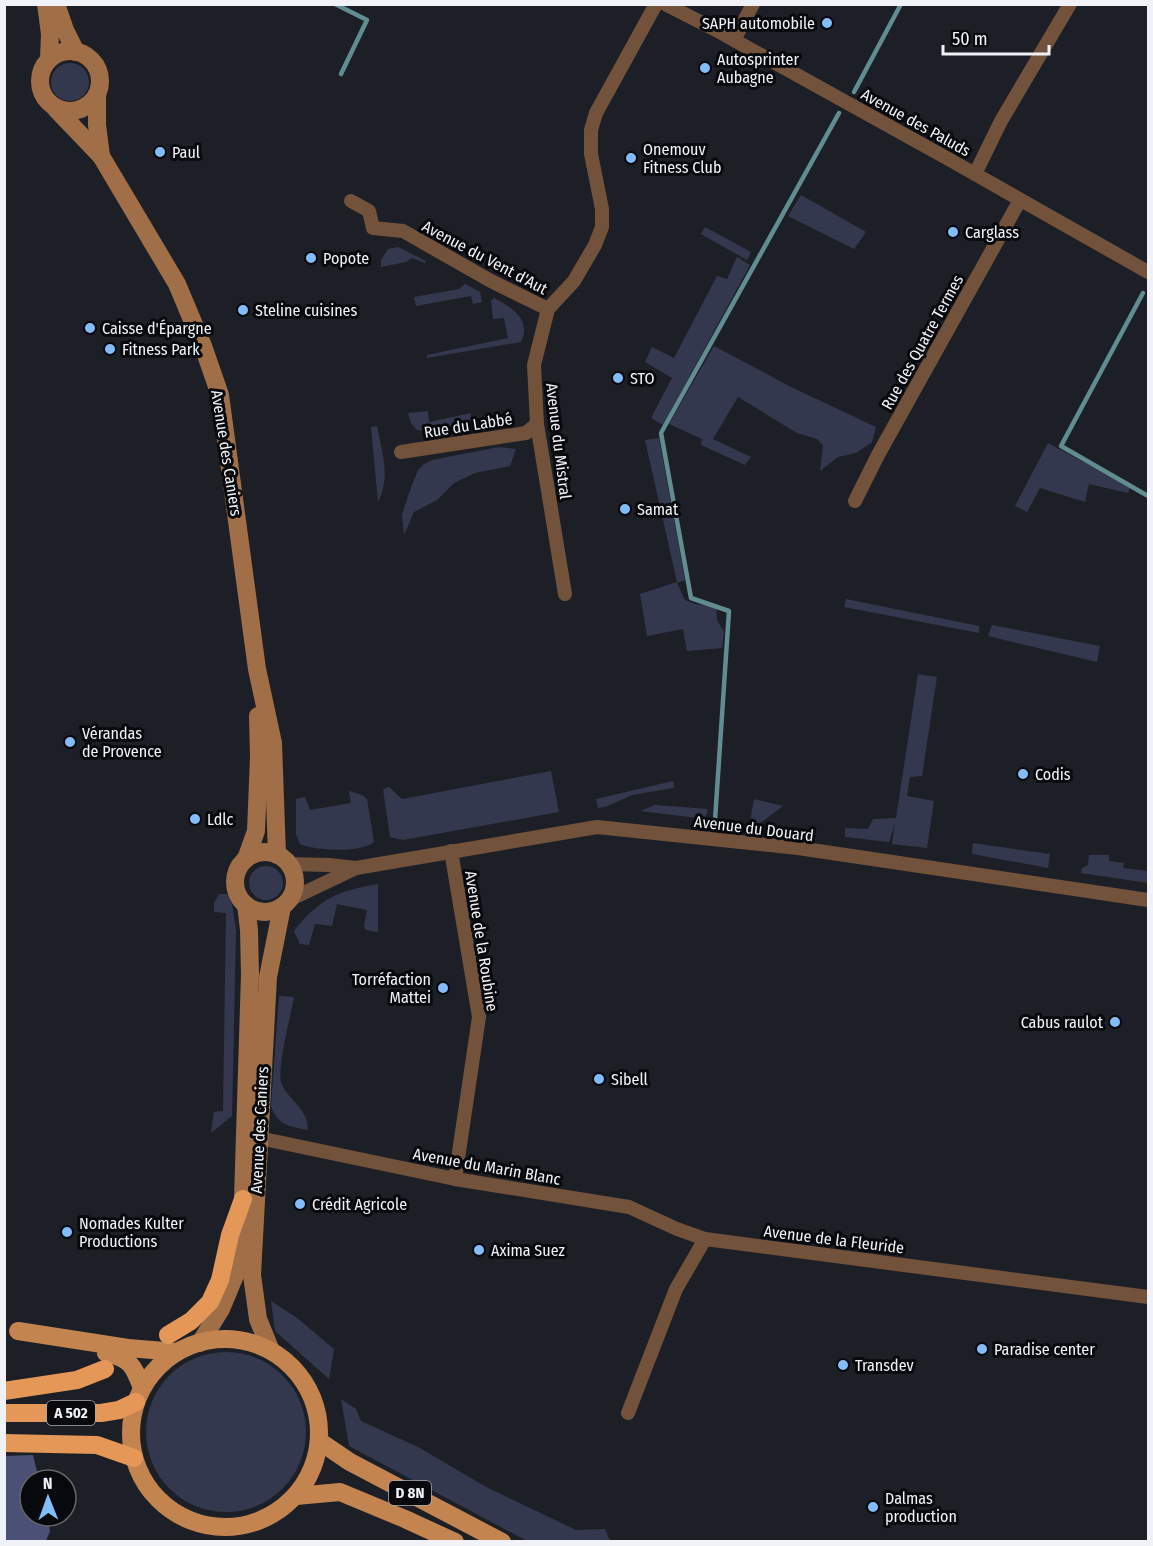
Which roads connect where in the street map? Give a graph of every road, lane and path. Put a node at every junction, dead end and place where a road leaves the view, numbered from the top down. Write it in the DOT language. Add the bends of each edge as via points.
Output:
graph roads {
  1 [pos="46,4"];
  2 [pos="56,4"];
  3 [pos="656,4"];
  4 [pos="665,4"];
  5 [pos="753,4"];
  6 [pos="1070,4"];
  7 [pos="734,40"];
  8 [pos="76,51"];
  9 [pos="49,59"];
  10 [pos="97,95"];
  11 [pos="56,109"];
  12 [pos="101,156"];
  13 [pos="975,174"];
  14 [pos="1020,200"];
  15 [pos="351,201"];
  16 [pos="1149,272"];
  17 [pos="548,309"];
  18 [pos="537,424"];
  19 [pos="401,452"];
  20 [pos="855,501"];
  21 [pos="565,594"];
  22 [pos="257,669"];
  23 [pos="451,851"];
  24 [pos="246,860"];
  25 [pos="283,860"];
  26 [pos="356,868"];
  27 [pos="1149,900"];
  28 [pos="285,904"];
  29 [pos="246,905"];
  30 [pos="258,1138"];
  31 [pos="455,1179"];
  32 [pos="243,1199"];
  33 [pos="705,1239"];
  34 [pos="1149,1297"];
  35 [pos="11,1328"];
  36 [pos="168,1335"];
  37 [pos="200,1343"];
  38 [pos="271,1351"];
  39 [pos="177,1352"];
  40 [pos="105,1369"];
  41 [pos="4,1391"];
  42 [pos="139,1395"];
  43 [pos="4,1413"];
  44 [pos="628,1413"];
  45 [pos="319,1441"];
  46 [pos="4,1443"];
  47 [pos="134,1458"];
  48 [pos="296,1496"];
  49 [pos="455,1542"];
  50 [pos="502,1542"];
  1 -- 9 [label="street"];
  2 -- 8 [label="street"];
  3 -- 17 [label="street, Avenue du Mistral" via="596,113 591,130 602,227 574,281"];
  4 -- 7 [label="street, Avenue des Paluds"];
  5 -- 7 [label="street"];
  6 -- 13 [label="street" via="1001,121"];
  7 -- 13 [label="street, Avenue des Paluds"];
  8 -- 9 [label="street" via="62,52"];
  8 -- 10 [label="street" via="97,68"];
  9 -- 11 [label="street" via="39,77 40,87"];
  10 -- 11 [label="street" via="84,108"];
  10 -- 12 [label="street, Avenue des Caniers"];
  11 -- 12 [label="street, Avenue des Caniers"];
  12 -- 22 [label="street, Avenue des Caniers" via="177,284 220,395"];
  13 -- 14 [label="street, Avenue des Paluds"];
  14 -- 16 [label="street, Avenue des Paluds"];
  14 -- 20 [label="street, Rue des Quatre Termes"];
  15 -- 17 [label="street, Avenue du Vent d'Aut" via="369,211 373,228 403,231"];
  17 -- 18 [label="street, Avenue du Mistral" via="534,365"];
  18 -- 19 [label="street, Rue du Labbé" via="526,433"];
  18 -- 21 [label="street, Avenue du Mistral"];
  22 -- 24 [label="street, Avenue des Caniers" via="260,757 256,831"];
  22 -- 25 [label="street, Avenue des Caniers" via="273,742"];
  23 -- 26 [label="street, Avenue du Douard"];
  23 -- 27 [label="street, Avenue du Douard" via="597,827 798,848"];
  23 -- 31 [label="street, Avenue de la Roubine" via="479,1017"];
  24 -- 25 [label="street" via="261,853"];
  24 -- 29 [label="street" via="236,877 239,897"];
  25 -- 26 [label="street, Avenue du Douard"];
  25 -- 28 [label="street" via="294,873 295,882"];
  26 -- 28 [label="street, Avenue du Douard"];
  28 -- 29 [label="street" via="263,912"];
  28 -- 30 [label="street, Avenue des Caniers" via="268,977"];
  29 -- 32 [label="street, Avenue des Caniers" via="250,974"];
  30 -- 31 [label="street, Avenue du Marin Blanc"];
  30 -- 38 [label="street, Avenue des Caniers" via="252,1275 258,1319"];
  31 -- 33 [label="street, Avenue du Marin Blanc" via="629,1207"];
  32 -- 36 [label="highway" via="210,1302 191,1321"];
  32 -- 37 [label="street, Avenue des Caniers" via="236,1273 221,1309"];
  33 -- 34 [label="street, Avenue de la Fleuride"];
  33 -- 44 [label="street" via="676,1289"];
  35 -- 39 [label="main road" via="128,1348"];
  35 -- 42 [label="main road" via="124,1357 134,1366"];
  37 -- 38 [label="main road" via="244,1341"];
  37 -- 39 [label="main road"];
  38 -- 45 [label="main road" via="295,1370 308,1389 317,1411"];
  39 -- 42 [label="main road" via="156,1368"];
  40 -- 41 [label="highway" via="77,1380"];
  42 -- 43 [label="highway, A 502" via="118,1410 101,1413"];
  42 -- 47 [label="main road" via="130,1430"];
  45 -- 48 [label="main road" via="316,1461"];
  45 -- 50 [label="main road, D 8N" via="350,1462"];
  46 -- 47 [label="highway, A 502" via="97,1445"];
  47 -- 48 [label="main road" via="159,1501 180,1516 203,1525 243,1526 279,1511"];
  48 -- 49 [label="main road, D 8N" via="340,1492"];
}
